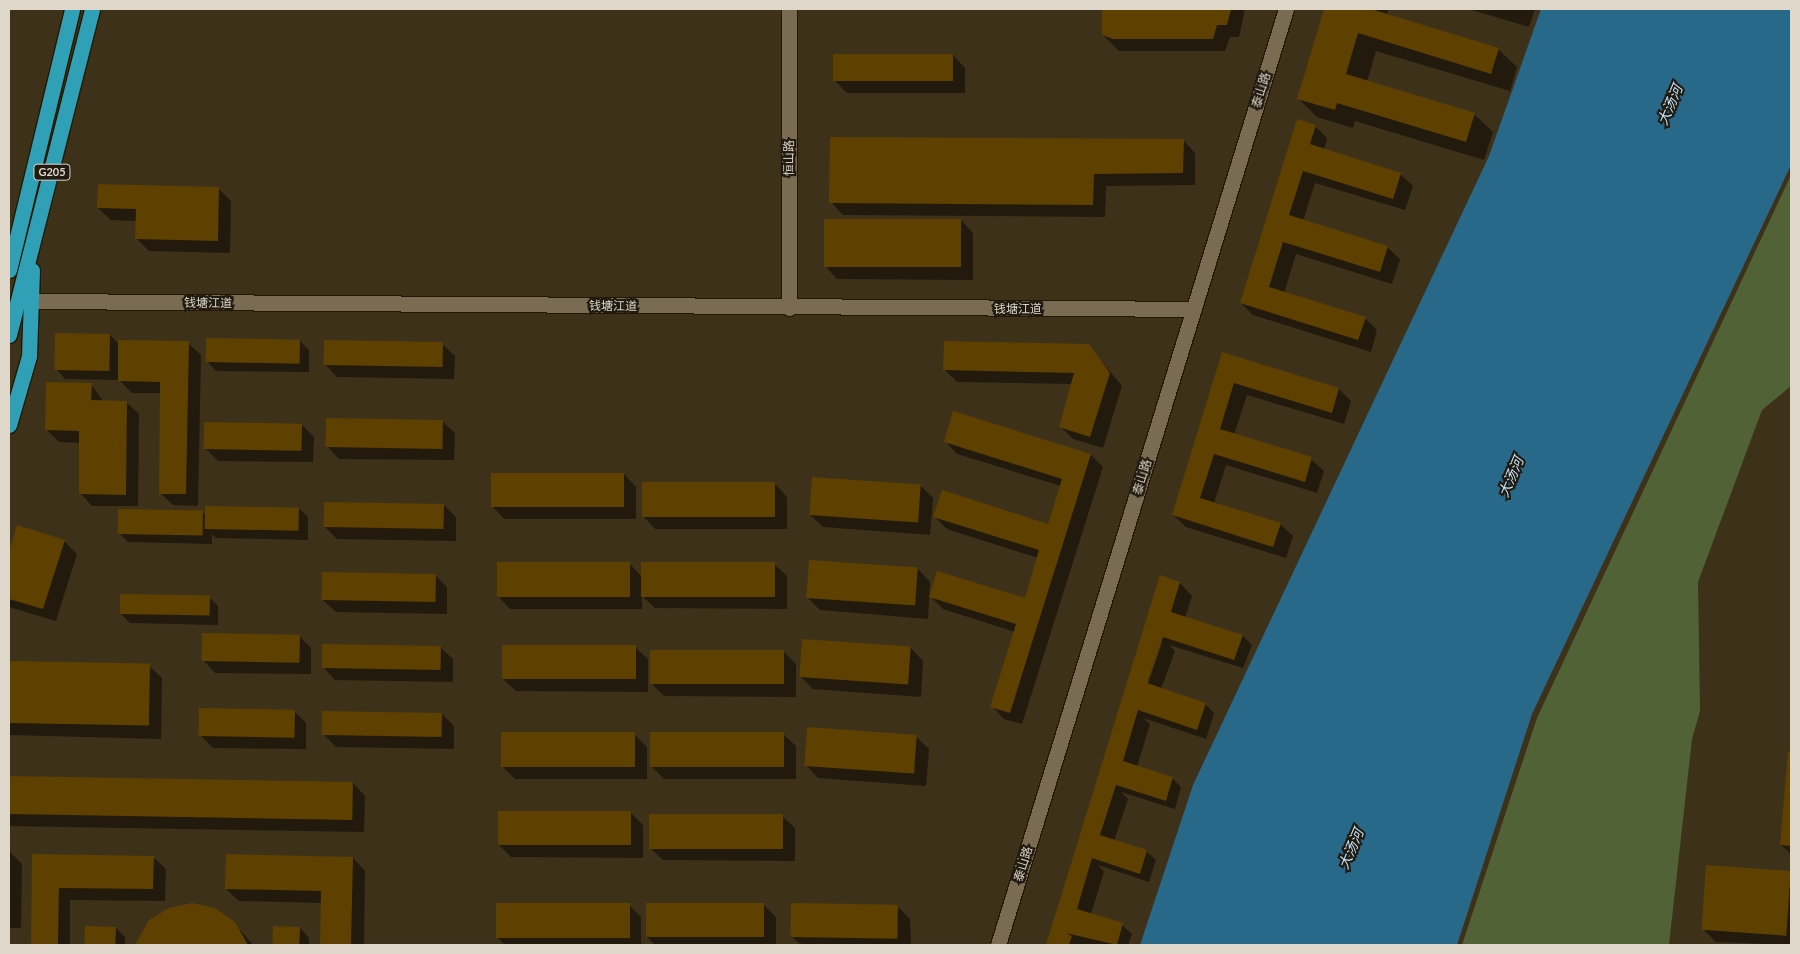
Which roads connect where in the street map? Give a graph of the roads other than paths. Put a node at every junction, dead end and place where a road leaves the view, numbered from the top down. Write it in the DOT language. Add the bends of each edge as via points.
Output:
graph roads {
  1 [pos="72,9"];
  2 [pos="92,9"];
  3 [pos="789,9"];
  4 [pos="1286,9"];
  5 [pos="33,249"];
  6 [pos="9,270"];
  7 [pos="32,301"];
  8 [pos="789,308"];
  9 [pos="1194,309"];
  10 [pos="9,335"];
  11 [pos="9,425"];
  12 [pos="998,945"];
  1 -- 6 [label="highway, G205"];
  2 -- 5 [label="highway, G205"];
  3 -- 8 [label="street, 恒山路"];
  4 -- 9 [label="street, 泰山路"];
  5 -- 7 [label="highway"];
  5 -- 10 [label="highway, G205"];
  7 -- 8 [label="street, 钱塘江道"];
  7 -- 11 [label="highway" via="28,356"];
  8 -- 9 [label="street, 钱塘江道"];
  9 -- 12 [label="street, 泰山路"];
}
